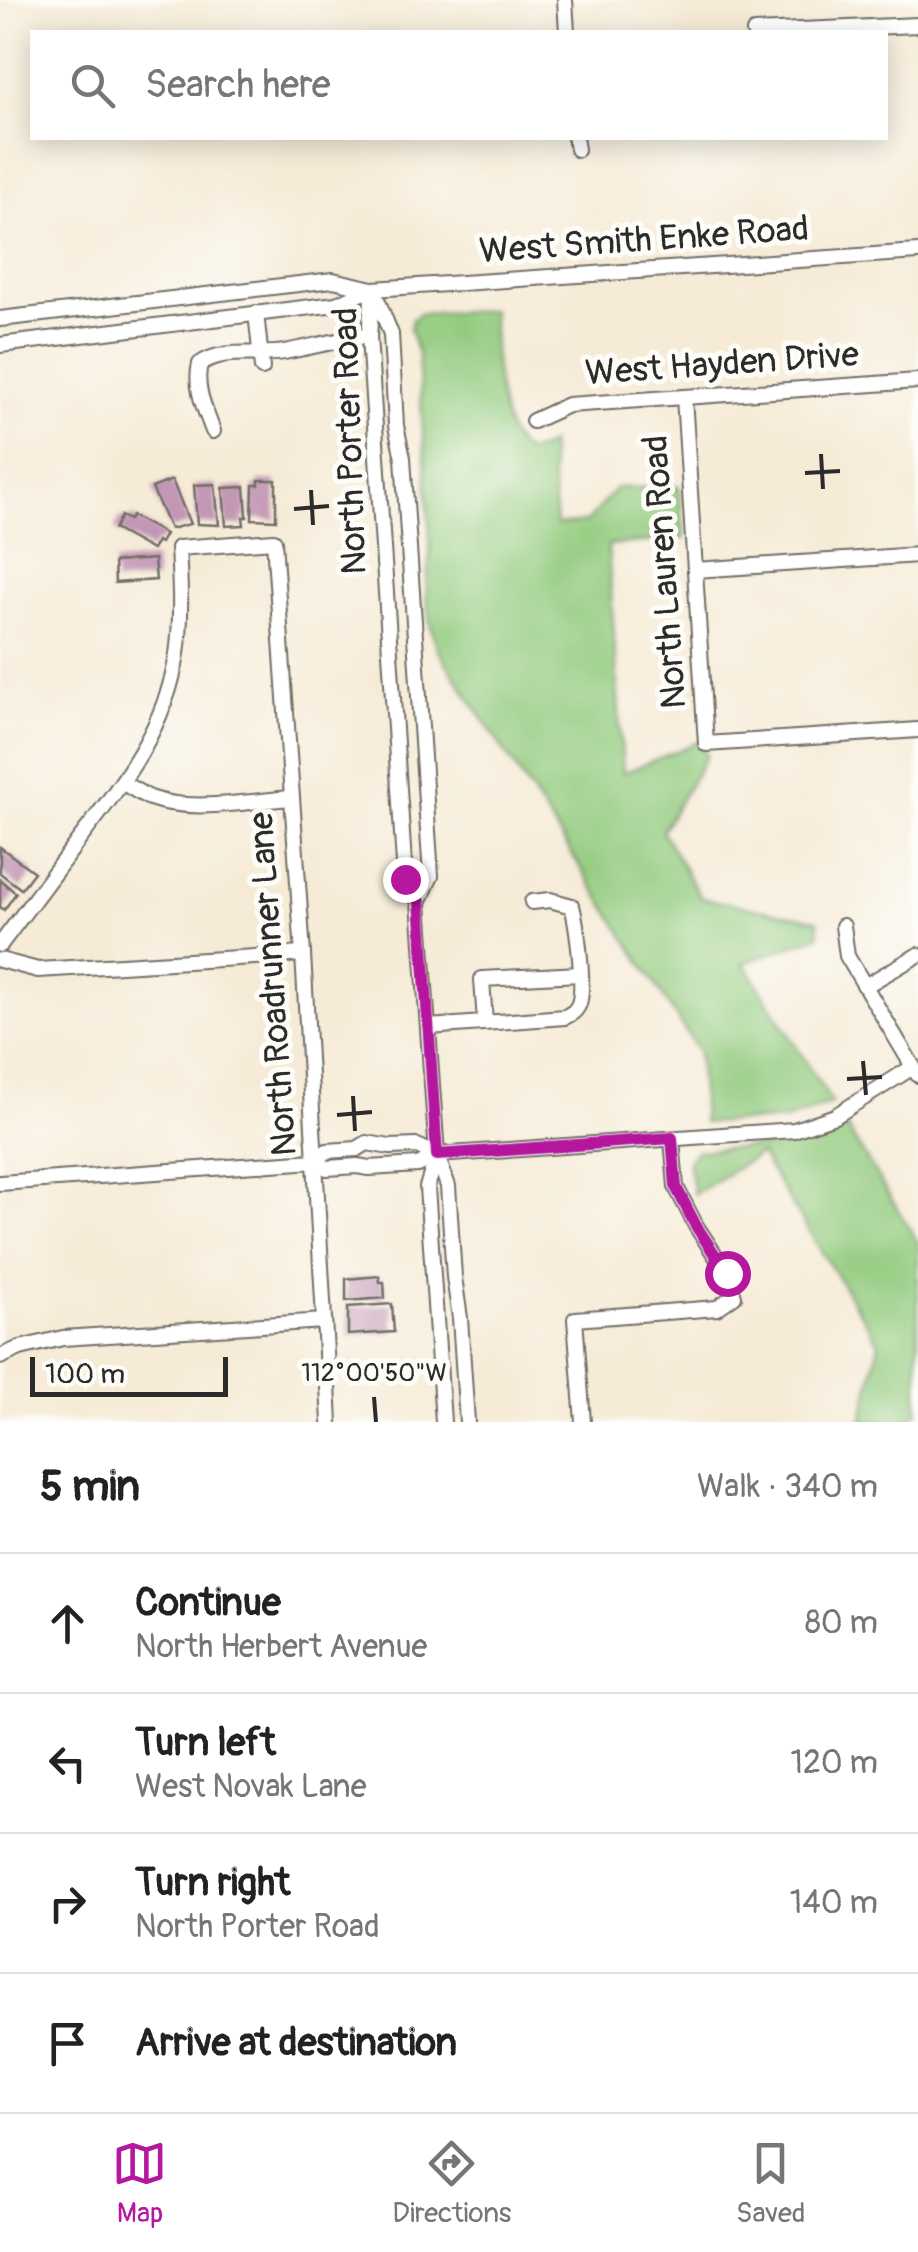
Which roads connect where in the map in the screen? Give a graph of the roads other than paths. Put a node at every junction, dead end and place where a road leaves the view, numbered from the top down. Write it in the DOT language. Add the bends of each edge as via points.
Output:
graph roads {
  1 [pos="565,0"];
  2 [pos="918,24"];
  3 [pos="567,30"];
  4 [pos="801,30"];
  5 [pos="918,252"];
  6 [pos="373,289"];
  7 [pos="256,313"];
  8 [pos="0,319"];
  9 [pos="369,336"];
  10 [pos="0,345"];
  11 [pos="261,361"];
  12 [pos="918,381"];
  13 [pos="684,397"];
  14 [pos="533,421"];
  15 [pos="213,432"];
  16 [pos="918,555"];
  17 [pos="695,570"];
  18 [pos="918,730"];
  19 [pos="123,782"];
  20 [pos="291,798"];
  21 [pos="420,902"];
  22 [pos="532,902"];
  23 [pos="843,926"];
  24 [pos="0,945"];
  25 [pos="303,954"];
  26 [pos="918,955"];
  27 [pos="0,960"];
  28 [pos="580,974"];
  29 [pos="865,986"];
  30 [pos="485,1022"];
  31 [pos="428,1027"];
  32 [pos="916,1071"];
  33 [pos="672,1138"];
  34 [pos="437,1155"];
  35 [pos="315,1161"];
  36 [pos="0,1183"];
  37 [pos="324,1322"];
  38 [pos="0,1358"];
  39 [pos="330,1422"];
  40 [pos="442,1422"];
  41 [pos="466,1422"];
  42 [pos="583,1422"];
  1 -- 3 [label="street"];
  2 -- 4 [label="street"];
  5 -- 6 [label="street, West Smith Enke Road"];
  6 -- 7 [label="street, West Smith Enke Road" via="336,304"];
  6 -- 8 [label="street, West Smith Enke Road" via="333,280"];
  6 -- 9 [label="street, North Porter Road"];
  6 -- 21 [label="street, North Porter Road" via="391,334 402,458 431,876"];
  7 -- 10 [label="street, West Smith Enke Road"];
  7 -- 11 [label="street"];
  9 -- 11 [label="street"];
  9 -- 21 [label="street, North Porter Road" via="405,879"];
  11 -- 15 [label="street" via="211,356 200,364 196,377"];
  12 -- 13 [label="street, West Hayden Drive"];
  13 -- 14 [label="street, West Hayden Drive" via="568,405"];
  13 -- 17 [label="street, North Lauren Road"];
  16 -- 17 [label="street"];
  17 -- 18 [label="street, North Lauren Road" via="706,744"];
  19 -- 20 [label="street" via="174,804"];
  19 -- 20 [label="street, North Roadrunner Lane" via="147,746 177,656 178,548 274,541"];
  19 -- 24 [label="street"];
  20 -- 25 [label="street, North Roadrunner Lane"];
  21 -- 31 [label="street, North Porter Road"];
  22 -- 28 [label="street" via="572,906"];
  23 -- 29 [label="street" via="847,956"];
  25 -- 27 [label="street" via="38,970"];
  25 -- 35 [label="street, North Roadrunner Lane"];
  26 -- 29 [label="street"];
  28 -- 30 [label="street" via="578,1006 565,1017"];
  28 -- 30 [label="street" via="482,979"];
  29 -- 32 [label="street"];
  30 -- 31 [label="street"];
  31 -- 34 [label="street, North Porter Road"];
  32 -- 33 [label="street" via="835,1116 794,1130"];
  33 -- 34 [label="street"];
  33 -- 42 [label="street" via="676,1187 734,1296 716,1308 576,1319"];
  34 -- 35 [label="street" via="418,1165 369,1168 328,1168"];
  34 -- 35 [label="street" via="416,1146 367,1143 326,1151"];
  34 -- 40 [label="street, North Porter Road" via="427,1187"];
  34 -- 41 [label="street, North Porter Road" via="448,1186"];
  35 -- 36 [label="street"];
  35 -- 37 [label="street, North Roadrunner Lane"];
  37 -- 38 [label="street" via="63,1338"];
  37 -- 39 [label="street, North Roadrunner Lane"];
}
